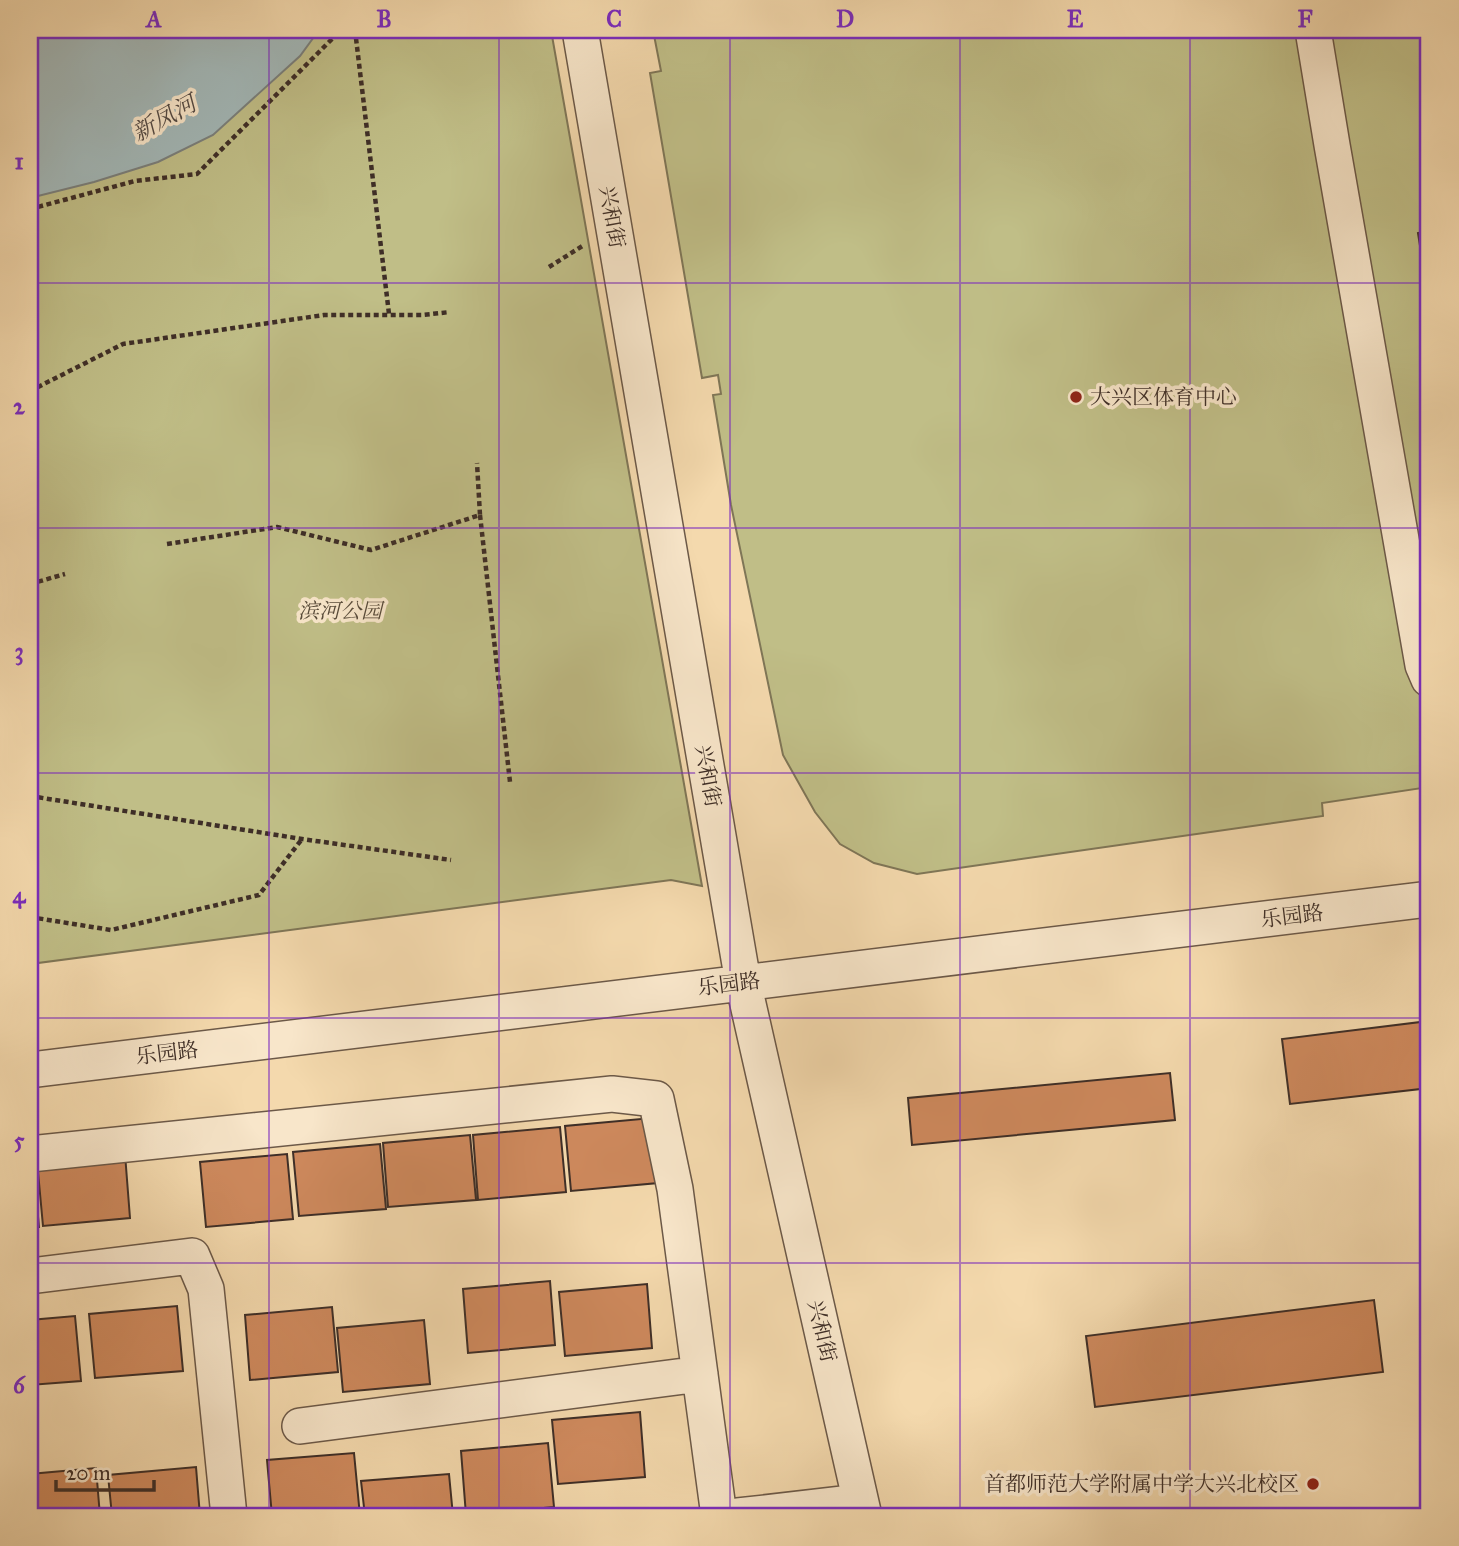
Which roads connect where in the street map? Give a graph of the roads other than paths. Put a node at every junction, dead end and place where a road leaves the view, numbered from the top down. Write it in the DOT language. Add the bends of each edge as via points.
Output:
graph roads {
  1 [pos="580,30"];
  2 [pos="1314,30"];
  3 [pos="1429,678"];
  4 [pos="1429,899"];
  5 [pos="743,982"];
  6 [pos="30,1070"];
  7 [pos="30,1154"];
  8 [pos="30,1276"];
  9 [pos="700,1374"];
  10 [pos="300,1426"];
  11 [pos="862,1509"];
  12 [pos="229,1516"];
  13 [pos="719,1516"];
  14 [pos="738,1516"];
  1 -- 5 [label="street, 兴和街"];
  2 -- 3 [label="street" via="1423,665"];
  4 -- 5 [label="street, 乐园路"];
  5 -- 6 [label="street, 乐园路"];
  5 -- 11 [label="street, 兴和街"];
  7 -- 9 [label="street" via="612,1094 656,1099 675,1189"];
  8 -- 12 [label="street" via="192,1256 206,1289"];
  9 -- 10 [label="street"];
  9 -- 13 [label="street"];
  11 -- 14 [label="street"];
}
